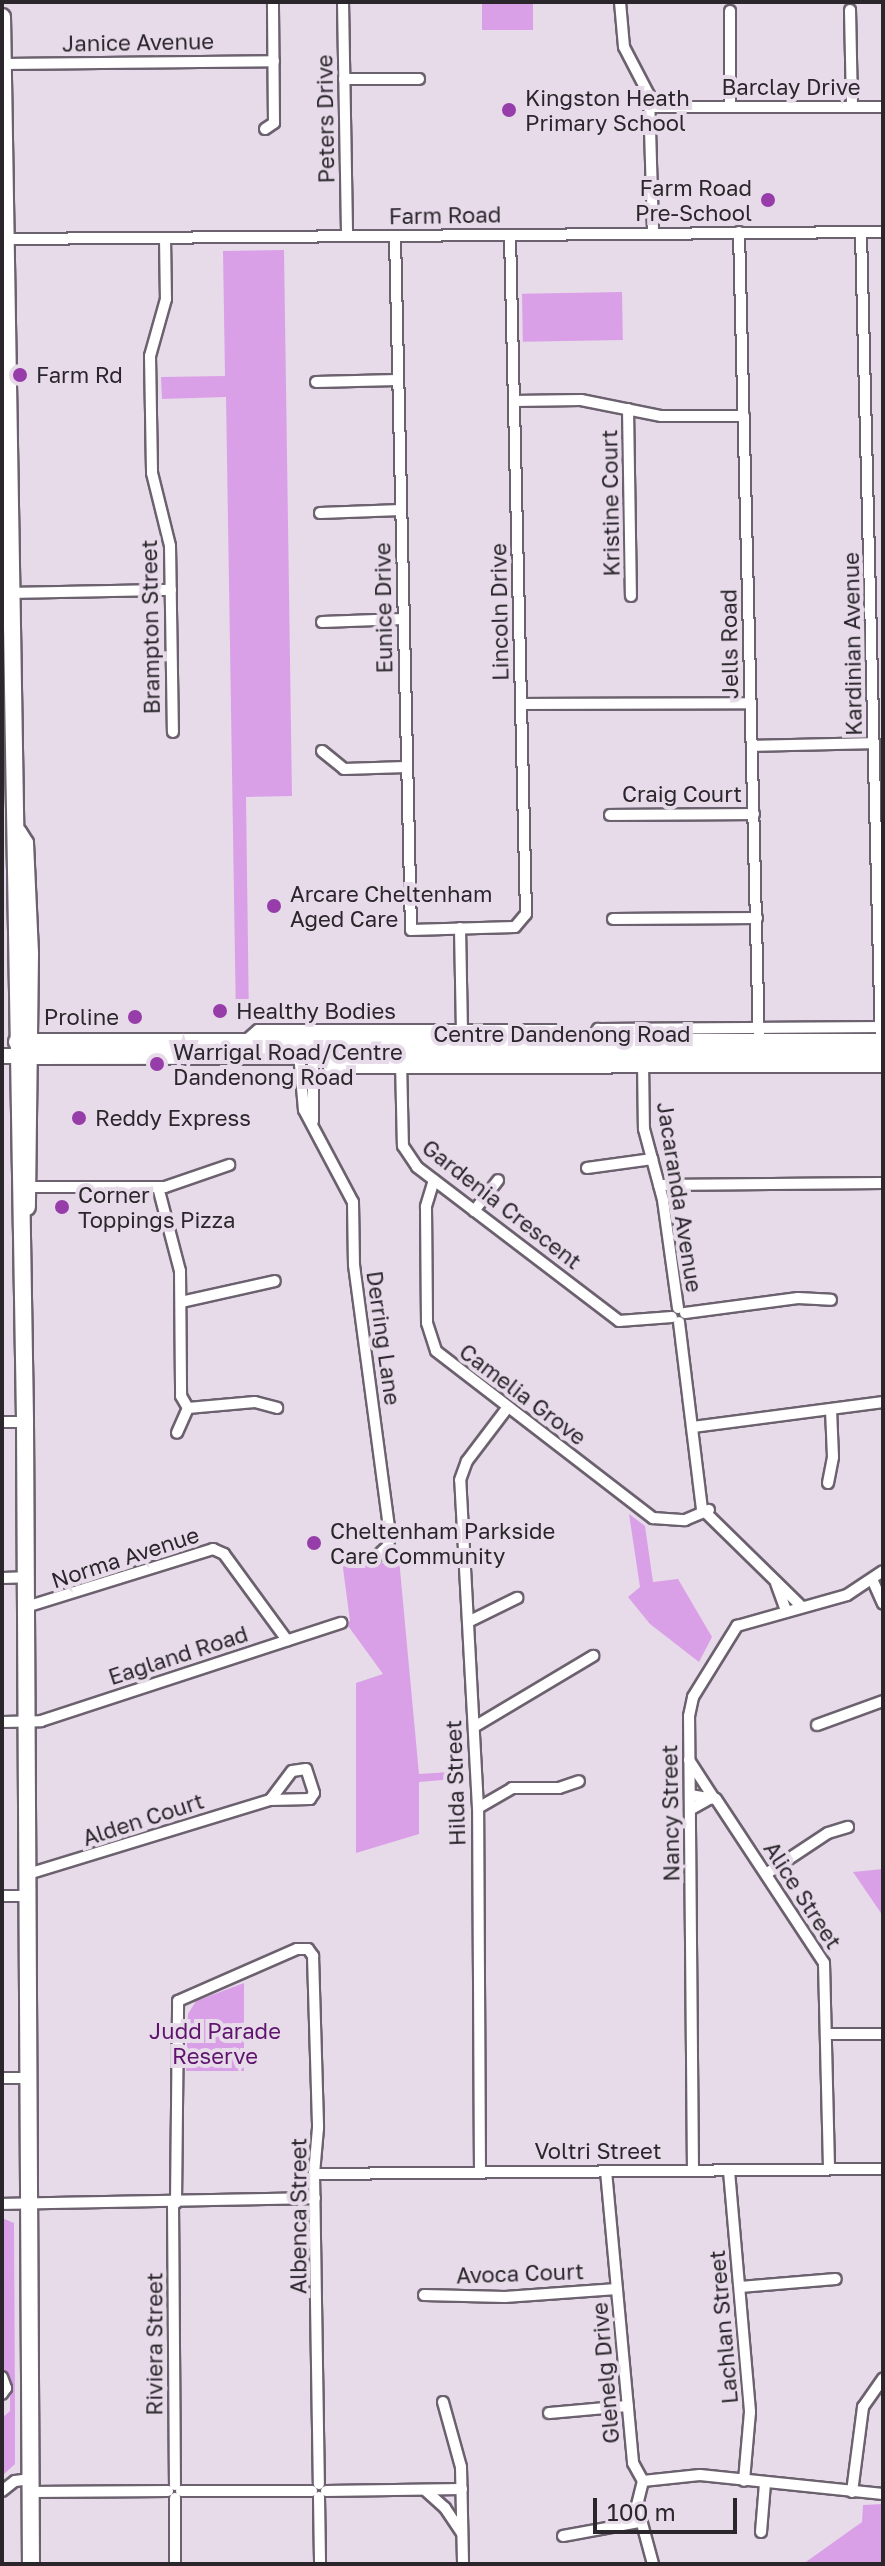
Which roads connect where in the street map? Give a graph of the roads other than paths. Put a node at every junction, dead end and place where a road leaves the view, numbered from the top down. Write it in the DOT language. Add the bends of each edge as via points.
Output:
graph roads {
  1 [pos="273,2"];
  2 [pos="343,2"];
  3 [pos="620,2"];
  4 [pos="850,10"];
  5 [pos="730,11"];
  6 [pos="2,17"];
  7 [pos="274,61"];
  8 [pos="3,64"];
  9 [pos="344,79"];
  10 [pos="419,79"];
  11 [pos="651,107"];
  12 [pos="730,107"];
  13 [pos="852,107"];
  14 [pos="883,107"];
  15 [pos="265,129"];
  16 [pos="653,232"];
  17 [pos="739,232"];
  18 [pos="861,232"];
  19 [pos="883,232"];
  20 [pos="510,235"];
  21 [pos="347,236"];
  22 [pos="395,236"];
  23 [pos="165,238"];
  24 [pos="7,239"];
  25 [pos="397,380"];
  26 [pos="316,382"];
  27 [pos="514,401"];
  28 [pos="628,409"];
  29 [pos="744,416"];
  30 [pos="7,476"];
  31 [pos="401,510"];
  32 [pos="320,513"];
  33 [pos="171,590"];
  34 [pos="13,593"];
  35 [pos="631,596"];
  36 [pos="403,619"];
  37 [pos="322,622"];
  38 [pos="878,622"];
  39 [pos="8,694"];
  40 [pos="751,703"];
  41 [pos="521,704"];
  42 [pos="173,732"];
  43 [pos="874,743"];
  44 [pos="752,746"];
  45 [pos="322,751"];
  46 [pos="406,767"];
  47 [pos="754,814"];
  48 [pos="610,815"];
  49 [pos="10,832"];
  50 [pos="757,918"];
  51 [pos="613,919"];
  52 [pos="460,928"];
  53 [pos="759,1042"];
  54 [pos="462,1043"];
  55 [pos="589,1043"];
  56 [pos="242,1045"];
  57 [pos="882,1045"];
  58 [pos="16,1049"];
  59 [pos="306,1050"];
  60 [pos="643,1055"];
  61 [pos="401,1056"];
  62 [pos="329,1068"];
  63 [pos="652,1159"];
  64 [pos="229,1165"];
  65 [pos="587,1168"];
  66 [pos="434,1180"];
  67 [pos="498,1180"];
  68 [pos="883,1183"];
  69 [pos="659,1185"];
  70 [pos="24,1187"];
  71 [pos="158,1187"];
  72 [pos="444,1187"];
  73 [pos="428,1200"];
  74 [pos="474,1211"];
  75 [pos="275,1281"];
  76 [pos="831,1300"];
  77 [pos="181,1302"];
  78 [pos="678,1315"];
  79 [pos="883,1402"];
  80 [pos="508,1407"];
  81 [pos="188,1408"];
  82 [pos="277,1408"];
  83 [pos="831,1409"];
  84 [pos="2,1422"];
  85 [pos="25,1422"];
  86 [pos="693,1427"];
  87 [pos="177,1433"];
  88 [pos="828,1483"];
  89 [pos="705,1511"];
  90 [pos="376,1557"];
  91 [pos="883,1571"];
  92 [pos="26,1577"];
  93 [pos="2,1578"];
  94 [pos="872,1579"];
  95 [pos="773,1580"];
  96 [pos="517,1598"];
  97 [pos="883,1604"];
  98 [pos="26,1607"];
  99 [pos="802,1607"];
  100 [pos="786,1611"];
  101 [pos="468,1622"];
  102 [pos="341,1623"];
  103 [pos="287,1640"];
  104 [pos="593,1656"];
  105 [pos="883,1701"];
  106 [pos="2,1722"];
  107 [pos="27,1722"];
  108 [pos="817,1725"];
  109 [pos="474,1727"];
  110 [pos="689,1760"];
  111 [pos="579,1781"];
  112 [pos="690,1795"];
  113 [pos="713,1797"];
  114 [pos="270,1800"];
  115 [pos="478,1808"];
  116 [pos="690,1810"];
  117 [pos="848,1827"];
  118 [pos="28,1874"];
  119 [pos="766,1874"];
  120 [pos="2,1896"];
  121 [pos="28,1896"];
  122 [pos="308,1949"];
  123 [pos="828,2034"];
  124 [pos="883,2034"];
  125 [pos="2,2078"];
  126 [pos="28,2078"];
  127 [pos="829,2169"];
  128 [pos="883,2169"];
  129 [pos="606,2171"];
  130 [pos="693,2171"];
  131 [pos="729,2171"];
  132 [pos="480,2172"];
  133 [pos="314,2174"];
  134 [pos="315,2198"];
  135 [pos="175,2203"];
  136 [pos="2,2204"];
  137 [pos="28,2204"];
  138 [pos="836,2279"];
  139 [pos="740,2287"];
  140 [pos="617,2289"];
  141 [pos="424,2295"];
  142 [pos="2,2377"];
  143 [pos="883,2378"];
  144 [pos="3,2393"];
  145 [pos="443,2402"];
  146 [pos="628,2406"];
  147 [pos="549,2413"];
  148 [pos="31,2468"];
  149 [pos="643,2481"];
  150 [pos="744,2481"];
  151 [pos="765,2483"];
  152 [pos="462,2489"];
  153 [pos="425,2490"];
  154 [pos="2,2491"];
  155 [pos="175,2491"];
  156 [pos="319,2491"];
  157 [pos="31,2492"];
  158 [pos="852,2492"];
  159 [pos="883,2494"];
  160 [pos="462,2503"];
  161 [pos="445,2508"];
  162 [pos="639,2522"];
  163 [pos="761,2532"];
  164 [pos="463,2535"];
  165 [pos="563,2536"];
  166 [pos="31,2564"];
  167 [pos="175,2564"];
  168 [pos="320,2564"];
  169 [pos="463,2564"];
  170 [pos="653,2564"];
  1 -- 7 [label="street"];
  2 -- 9 [label="street, Peters Drive"];
  3 -- 11 [label="street" via="624,47 646,82"];
  4 -- 13 [label="street"];
  5 -- 12 [label="street"];
  6 -- 8 [label="main road"];
  7 -- 8 [label="street, Janice Avenue"];
  7 -- 15 [label="street" via="274,123"];
  8 -- 24 [label="main road"];
  9 -- 10 [label="street"];
  9 -- 21 [label="street, Peters Drive"];
  11 -- 12 [label="street, Barclay Drive"];
  11 -- 16 [label="street"];
  12 -- 13 [label="street, Barclay Drive"];
  13 -- 14 [label="street, Barclay Drive"];
  16 -- 17 [label="street, Farm Road"];
  16 -- 20 [label="street, Farm Road"];
  17 -- 18 [label="street, Farm Road"];
  17 -- 29 [label="street, Jells Road"];
  18 -- 19 [label="street, Farm Road"];
  18 -- 38 [label="street, Kardinian Avenue"];
  20 -- 22 [label="street, Farm Road"];
  20 -- 27 [label="street, Lincoln Drive"];
  21 -- 22 [label="street, Farm Road"];
  21 -- 23 [label="street, Farm Road"];
  22 -- 25 [label="street, Eunice Drive"];
  23 -- 24 [label="street, Farm Road"];
  23 -- 33 [label="street, Brampton Street" via="166,299 150,356 152,473 165,513"];
  24 -- 30 [label="main road"];
  25 -- 26 [label="street"];
  25 -- 31 [label="street, Eunice Drive"];
  27 -- 28 [label="street" via="581,400"];
  27 -- 41 [label="street, Lincoln Drive"];
  28 -- 29 [label="street" via="661,416"];
  28 -- 35 [label="street, Kristine Court"];
  29 -- 40 [label="street, Jells Road"];
  30 -- 34 [label="main road"];
  31 -- 32 [label="street"];
  31 -- 36 [label="street, Eunice Drive"];
  33 -- 34 [label="street"];
  33 -- 42 [label="street, Brampton Street"];
  34 -- 39 [label="main road"];
  36 -- 37 [label="street"];
  36 -- 46 [label="street, Eunice Drive"];
  38 -- 43 [label="street, Kardinian Avenue"];
  39 -- 49 [label="main road"];
  40 -- 41 [label="street"];
  40 -- 44 [label="street, Jells Road"];
  41 -- 52 [label="street, Lincoln Drive" via="526,918 515,927"];
  43 -- 44 [label="street"];
  43 -- 57 [label="street, Kardinian Avenue"];
  44 -- 47 [label="street, Jells Road"];
  45 -- 46 [label="street" via="344,769"];
  46 -- 52 [label="street, Eunice Drive" via="411,930"];
  47 -- 48 [label="street, Craig Court"];
  47 -- 50 [label="street, Jells Road"];
  49 -- 58 [label="main road" via="26,857"];
  50 -- 51 [label="street"];
  50 -- 53 [label="street, Jells Road"];
  52 -- 54 [label="street"];
  53 -- 55 [label="street, Centre Dandenong Road" via="598,1029"];
  53 -- 57 [label="main road, Centre Dandenong Road"];
  53 -- 60 [label="main road, Centre Dandenong Road"];
  54 -- 55 [label="main road, Centre Dandenong Road" via="552,1034"];
  54 -- 56 [label="street, Centre Dandenong Road" via="265,1031 250,1033"];
  54 -- 60 [label="main road, Centre Dandenong Road"];
  54 -- 61 [label="main road, Centre Dandenong Road"];
  55 -- 60 [label="main road, Centre Dandenong Road"];
  56 -- 58 [label="main road, Centre Dandenong Road"];
  56 -- 59 [label="main road, Centre Dandenong Road"];
  57 -- 60 [label="street, Centre Dandenong Road"];
  58 -- 59 [label="main road, Centre Dandenong Road"];
  58 -- 70 [label="main road"];
  59 -- 61 [label="main road, Centre Dandenong Road"];
  59 -- 90 [label="street, Derring Lane" via="313,1127 353,1202 354,1265 390,1535 388,1546"];
  60 -- 61 [label="street, Centre Dandenong Road"];
  60 -- 63 [label="street, Jacaranda Avenue" via="644,1125"];
  61 -- 62 [label="street, Centre Dandenong Road"];
  61 -- 66 [label="street, Gardenia Crescent" via="403,1146 409,1159"];
  63 -- 65 [label="street"];
  63 -- 69 [label="street, Jacaranda Avenue"];
  64 -- 71 [label="street"];
  66 -- 72 [label="street, Gardenia Crescent"];
  66 -- 73 [label="street, Camelia Grove"];
  67 -- 74 [label="street"];
  68 -- 69 [label="street"];
  69 -- 78 [label="street, Jacaranda Avenue"];
  70 -- 71 [label="street"];
  70 -- 85 [label="main road"];
  71 -- 77 [label="street" via="180,1271"];
  72 -- 73 [label="street"];
  72 -- 74 [label="street, Gardenia Crescent"];
  73 -- 80 [label="street, Camelia Grove" via="430,1342"];
  74 -- 78 [label="street, Gardenia Crescent" via="619,1321"];
  75 -- 77 [label="street"];
  76 -- 78 [label="street, Gardenia Crescent" via="798,1298"];
  77 -- 81 [label="street" via="181,1396"];
  78 -- 86 [label="street, Jacaranda Avenue"];
  79 -- 83 [label="street"];
  80 -- 89 [label="street, Camelia Grove" via="649,1515 675,1520"];
  80 -- 101 [label="street, Hilda Street" via="461,1475"];
  81 -- 82 [label="street" via="255,1402"];
  81 -- 87 [label="street"];
  83 -- 86 [label="street"];
  83 -- 88 [label="street"];
  84 -- 85 [label="street"];
  85 -- 92 [label="main road"];
  86 -- 89 [label="street, Jacaranda Avenue"];
  89 -- 95 [label="street, Jacaranda Avenue"];
  91 -- 94 [label="street, Nancy Street"];
  92 -- 93 [label="street"];
  92 -- 98 [label="main road"];
  94 -- 97 [label="street"];
  94 -- 99 [label="street, Nancy Street" via="847,1595"];
  95 -- 99 [label="street, Jacaranda Avenue"];
  95 -- 100 [label="street, Jacaranda Avenue"];
  96 -- 101 [label="street"];
  98 -- 103 [label="street, Norma Avenue" via="213,1549 224,1554"];
  98 -- 107 [label="main road"];
  99 -- 100 [label="street, Nancy Street"];
  100 -- 110 [label="street, Nancy Street" via="742,1623 726,1637 693,1697"];
  101 -- 109 [label="street, Hilda Street"];
  102 -- 103 [label="street, Eagland Road"];
  103 -- 107 [label="street, Eagland Road"];
  104 -- 109 [label="street"];
  105 -- 108 [label="street"];
  106 -- 107 [label="street, Eagland Road"];
  107 -- 118 [label="main road"];
  109 -- 115 [label="street, Hilda Street"];
  110 -- 112 [label="street, Nancy Street"];
  110 -- 113 [label="street, Alice Street"];
  111 -- 115 [label="street" via="559,1788 512,1788"];
  112 -- 113 [label="street"];
  112 -- 116 [label="street, Nancy Street"];
  113 -- 116 [label="street"];
  113 -- 119 [label="street, Alice Street"];
  114 -- 118 [label="street, Alden Court"];
  115 -- 132 [label="street, Hilda Street"];
  116 -- 130 [label="street, Nancy Street"];
  117 -- 119 [label="street" via="828,1833"];
  118 -- 121 [label="main road"];
  119 -- 123 [label="street, Alice Street" via="824,1963"];
  120 -- 121 [label="street"];
  121 -- 126 [label="main road"];
  122 -- 133 [label="street, Albenca Street" via="313,1956 318,2112"];
  122 -- 135 [label="street, Riviera Street" via="297,1949 178,2001"];
  123 -- 124 [label="street"];
  123 -- 127 [label="street, Alice Street"];
  125 -- 126 [label="street"];
  126 -- 137 [label="main road"];
  127 -- 128 [label="street, Voltri Street"];
  127 -- 131 [label="street, Voltri Street"];
  129 -- 130 [label="street, Voltri Street"];
  129 -- 132 [label="street, Voltri Street"];
  129 -- 140 [label="street, Glenelg Drive"];
  130 -- 131 [label="street, Voltri Street"];
  131 -- 139 [label="street, Lachlan Street"];
  132 -- 133 [label="street, Voltri Street"];
  133 -- 134 [label="street, Albenca Street"];
  134 -- 135 [label="street"];
  134 -- 156 [label="street, Albenca Street"];
  135 -- 137 [label="street"];
  135 -- 155 [label="street, Riviera Street"];
  136 -- 137 [label="street"];
  137 -- 148 [label="main road"];
  138 -- 139 [label="street"];
  139 -- 150 [label="street, Lachlan Street" via="750,2412"];
  140 -- 141 [label="street, Avoca Court" via="505,2297"];
  140 -- 146 [label="street, Glenelg Drive"];
  142 -- 144 [label="street"];
  143 -- 158 [label="street" via="863,2407"];
  145 -- 152 [label="street" via="460,2461"];
  146 -- 147 [label="street"];
  146 -- 149 [label="street, Glenelg Drive" via="634,2467"];
  148 -- 154 [label="street" via="31,2479 15,2481"];
  148 -- 157 [label="main road"];
  149 -- 150 [label="street" via="695,2475"];
  149 -- 162 [label="street, Glenelg Drive" via="636,2494"];
  150 -- 151 [label="street"];
  151 -- 158 [label="street"];
  151 -- 163 [label="street"];
  152 -- 153 [label="street"];
  152 -- 160 [label="street"];
  153 -- 156 [label="street"];
  153 -- 161 [label="street"];
  155 -- 156 [label="street"];
  155 -- 157 [label="street"];
  155 -- 167 [label="street, Riviera Street"];
  156 -- 168 [label="street, Albenca Street"];
  157 -- 166 [label="main road"];
  158 -- 159 [label="street"];
  160 -- 161 [label="street"];
  160 -- 164 [label="street"];
  161 -- 164 [label="street"];
  162 -- 165 [label="street"];
  162 -- 170 [label="street, Glenelg Drive"];
  164 -- 169 [label="street"];
}
